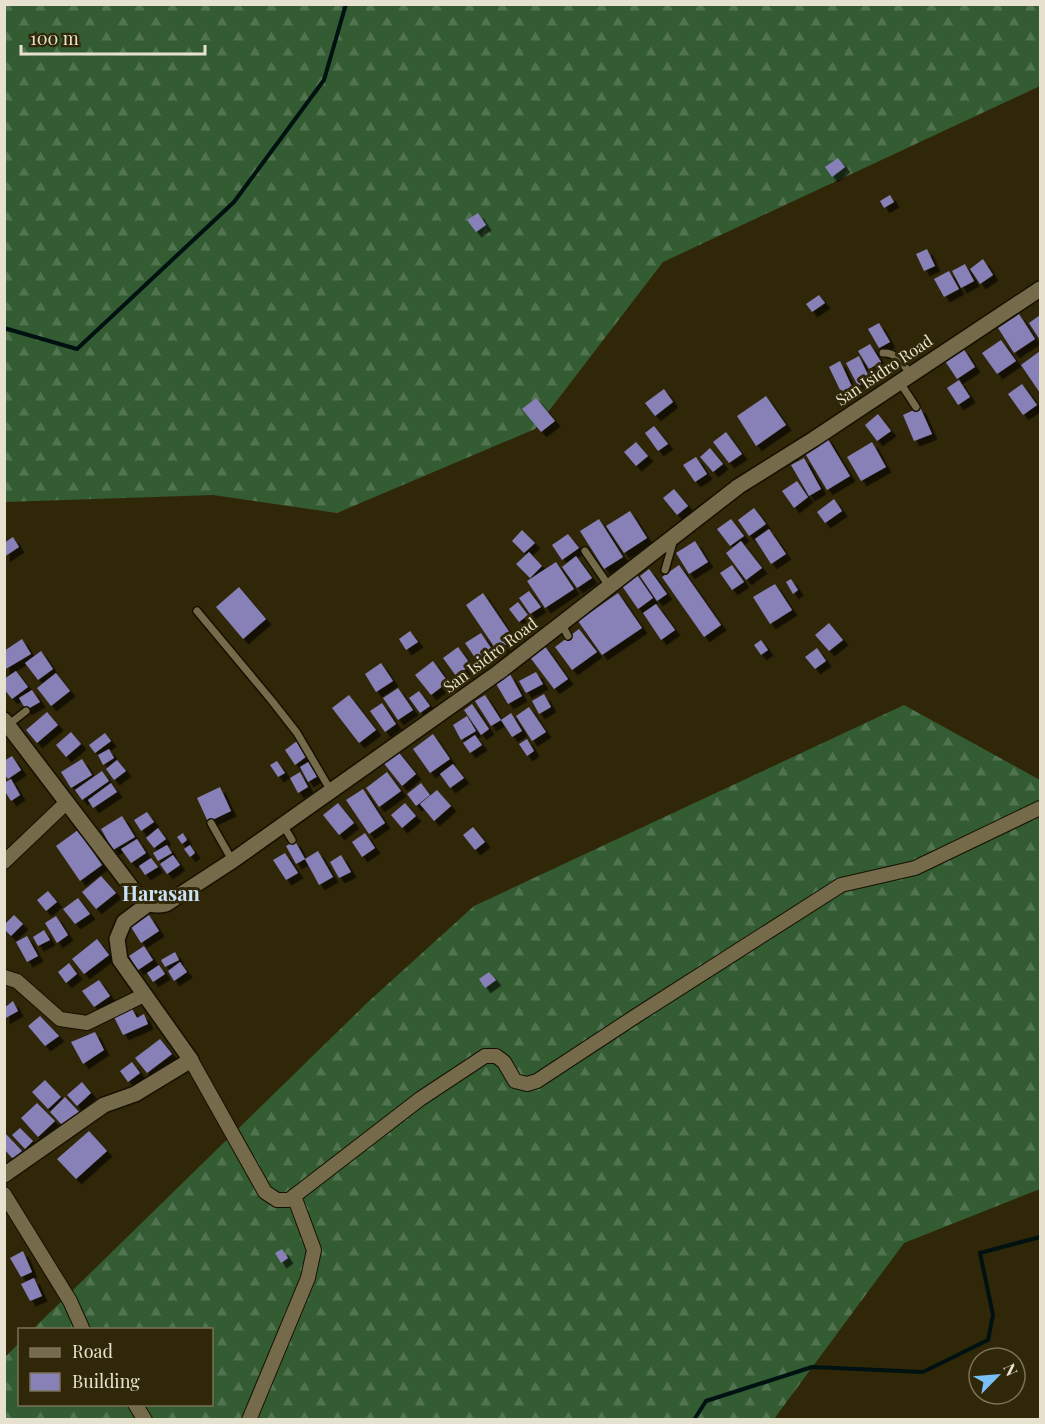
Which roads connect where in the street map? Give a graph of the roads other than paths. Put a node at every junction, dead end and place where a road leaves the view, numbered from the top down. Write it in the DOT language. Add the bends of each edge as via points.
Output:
graph roads {
  1 [pos="1041,289"];
  2 [pos="883,353"];
  3 [pos="905,377"];
  4 [pos="916,407"];
  5 [pos="675,536"];
  6 [pos="585,551"];
  7 [pos="665,570"];
  8 [pos="609,587"];
  9 [pos="196,611"];
  10 [pos="26,711"];
  11 [pos="6,722"];
  12 [pos="331,791"];
  13 [pos="67,802"];
  14 [pos="1041,808"];
  15 [pos="212,823"];
  16 [pos="283,825"];
  17 [pos="292,840"];
  18 [pos="232,861"];
  19 [pos="4,862"];
  20 [pos="148,904"];
  21 [pos="4,977"];
  22 [pos="144,995"];
  23 [pos="191,1060"];
  24 [pos="4,1175"];
  25 [pos="4,1194"];
  26 [pos="294,1196"];
  27 [pos="83,1328"];
  28 [pos="136,1406"];
  29 [pos="145,1419"];
  30 [pos="249,1419"];
  1 -- 3 [label="street, San Isidro Road"];
  2 -- 3 [label="lane" via="895,355"];
  3 -- 4 [label="lane"];
  3 -- 5 [label="street, San Isidro Road" via="739,486"];
  5 -- 7 [label="lane"];
  5 -- 8 [label="street, San Isidro Road"];
  6 -- 8 [label="lane"];
  8 -- 12 [label="street, San Isidro Road" via="565,629"];
  9 -- 12 [label="lane" via="291,725"];
  10 -- 11 [label="lane"];
  11 -- 13 [label="street"];
  12 -- 16 [label="street, San Isidro Road"];
  13 -- 19 [label="street"];
  13 -- 20 [label="street"];
  14 -- 26 [label="street" via="915,868 841,885 537,1081 515,1081 504,1062 496,1056 485,1056 420,1099"];
  15 -- 18 [label="lane"];
  16 -- 17 [label="lane"];
  16 -- 18 [label="street, San Isidro Road"];
  18 -- 20 [label="street, San Isidro Road" via="166,904"];
  20 -- 22 [label="street" via="124,922 117,939 120,960"];
  21 -- 22 [label="street" via="17,981 60,1019 87,1023"];
  22 -- 23 [label="street"];
  23 -- 24 [label="street" via="135,1094 104,1105"];
  23 -- 26 [label="street" via="265,1192 277,1200"];
  25 -- 27 [label="street"];
  26 -- 30 [label="street" via="314,1250 308,1278"];
  28 -- 29 [label="street"];
}
